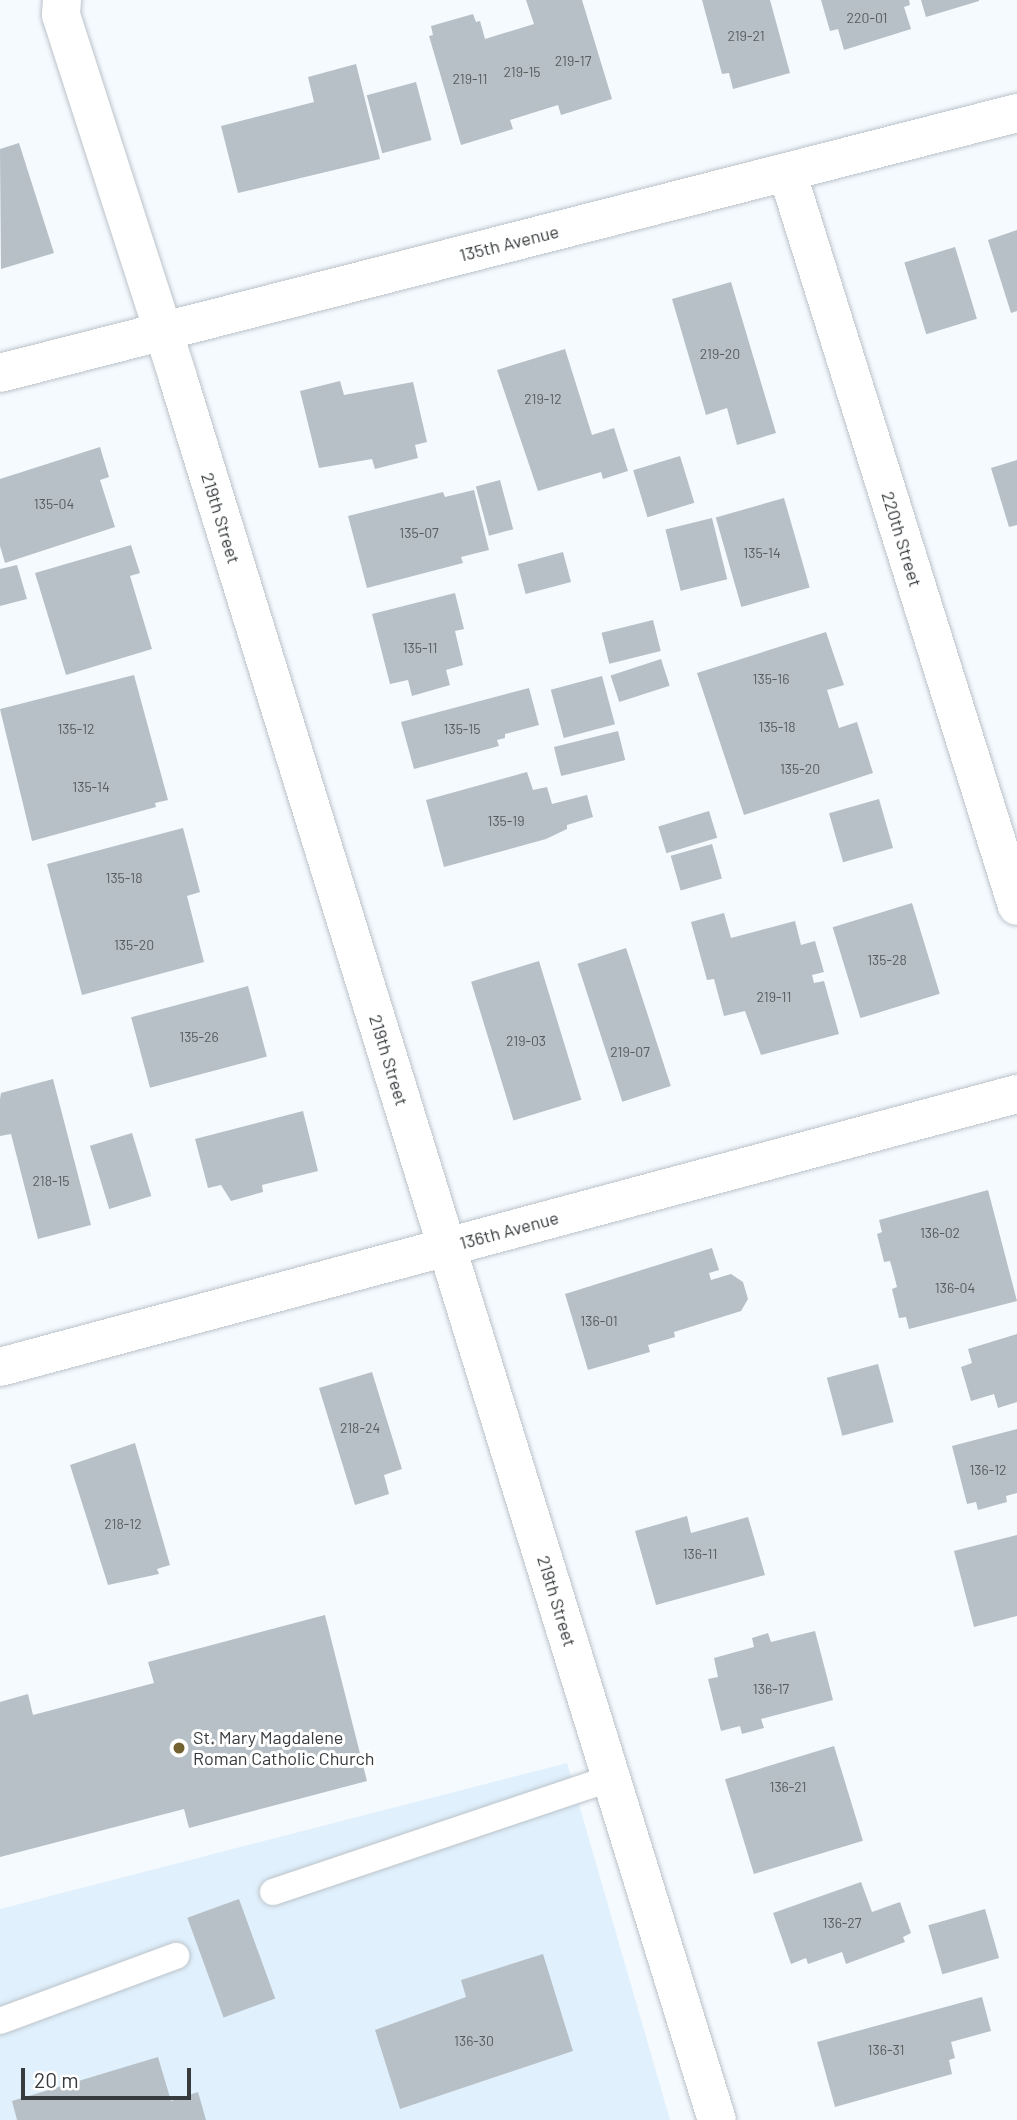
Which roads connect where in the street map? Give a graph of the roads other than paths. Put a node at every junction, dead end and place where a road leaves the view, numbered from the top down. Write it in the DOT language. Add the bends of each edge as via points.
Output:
graph roads {
  1 [pos="62,0"];
  2 [pos="1017,113"];
  3 [pos="787,172"];
  4 [pos="163,331"];
  5 [pos="0,373"];
  6 [pos="1017,906"];
  7 [pos="1017,1094"];
  8 [pos="447,1247"];
  9 [pos="0,1367"];
  10 [pos="612,1778"];
  11 [pos="273,1892"];
  12 [pos="176,1956"];
  13 [pos="0,2021"];
  14 [pos="717,2120"];
  1 -- 4 [label="street, 219th Street" via="61,15"];
  2 -- 3 [label="street, 135th Avenue"];
  3 -- 4 [label="street, 135th Avenue"];
  3 -- 6 [label="street, 220th Street"];
  4 -- 5 [label="street, 135th Avenue"];
  4 -- 8 [label="street, 219th Street"];
  7 -- 8 [label="street, 136th Avenue"];
  8 -- 9 [label="street, 136th Avenue"];
  8 -- 10 [label="street, 219th Street"];
  10 -- 11 [label="lane"];
  10 -- 14 [label="street, 219th Street"];
  12 -- 13 [label="lane"];
}
